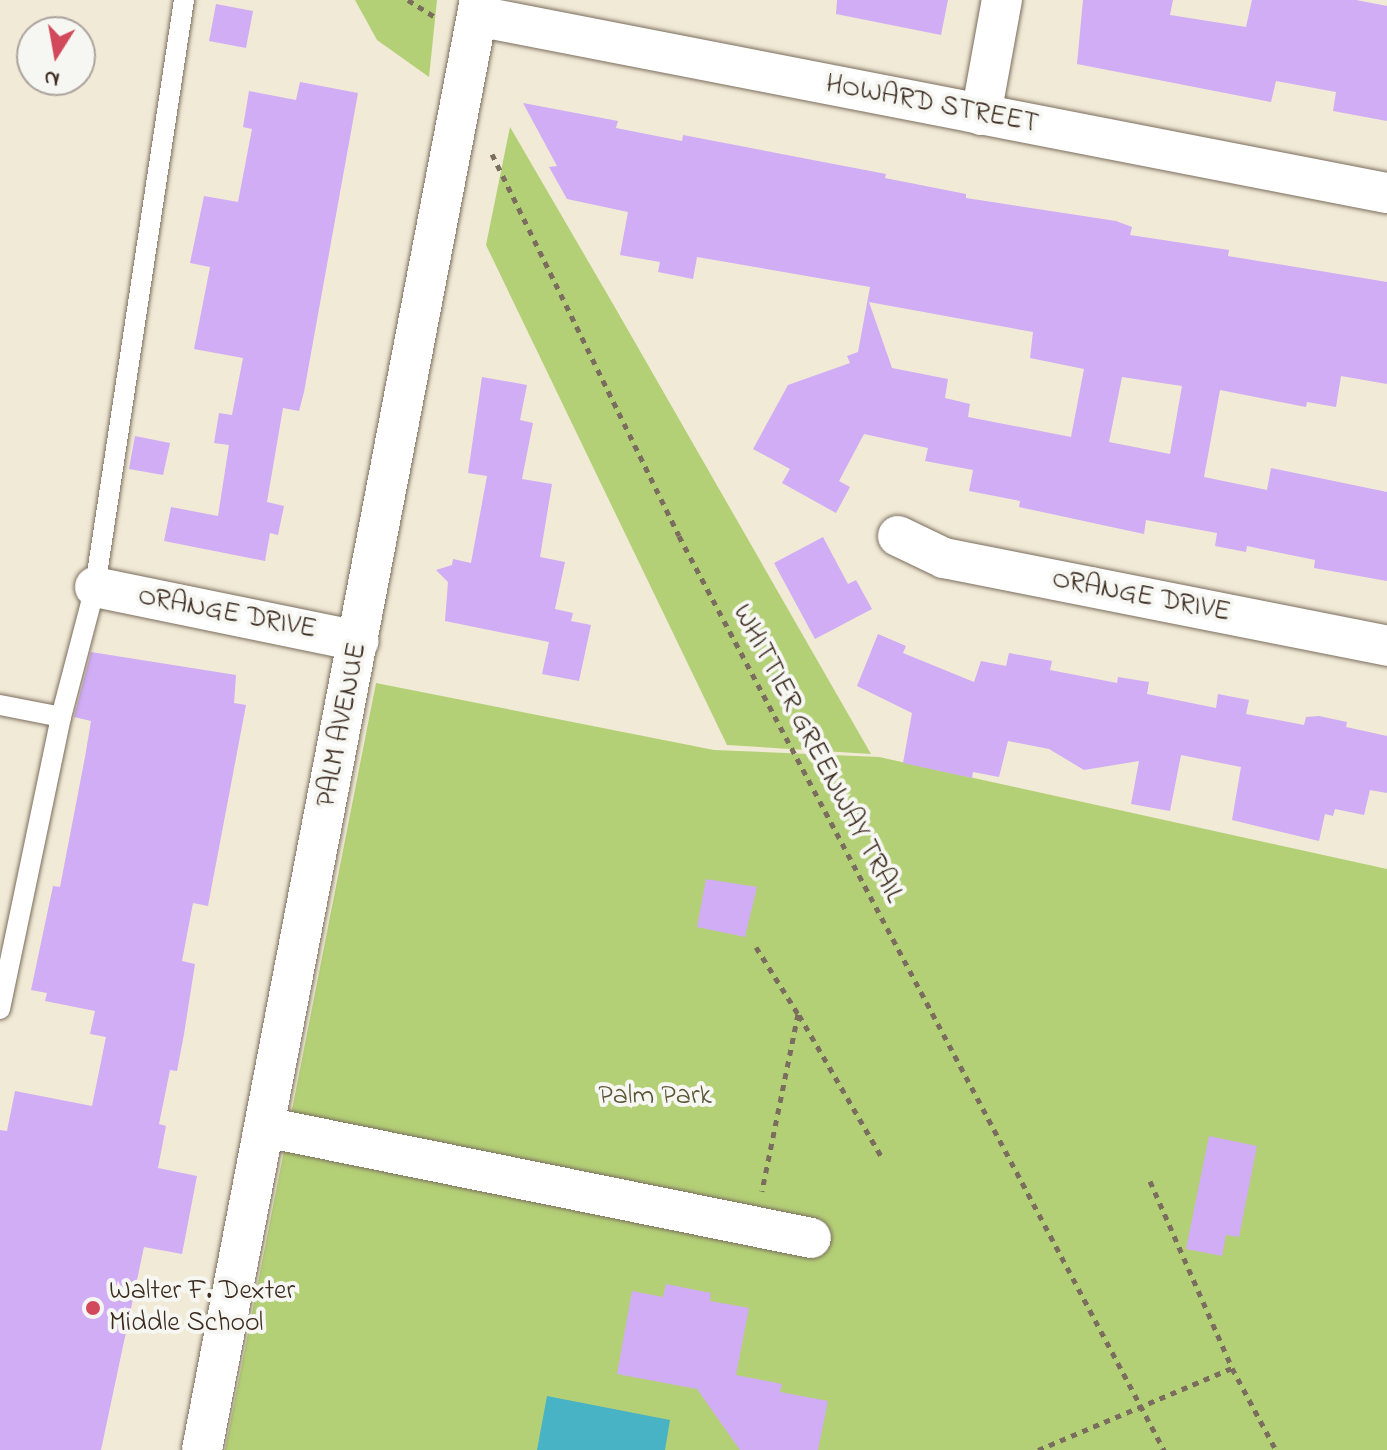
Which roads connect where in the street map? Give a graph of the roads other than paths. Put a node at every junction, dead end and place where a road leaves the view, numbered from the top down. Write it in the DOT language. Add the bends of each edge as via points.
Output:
graph roads {
  1 [pos="184,0"];
  2 [pos="1002,0"];
  3 [pos="468,13"];
  4 [pos="981,115"];
  5 [pos="1387,193"];
  6 [pos="898,536"];
  7 [pos="95,587"];
  8 [pos="359,641"];
  9 [pos="1387,646"];
  10 [pos="0,705"];
  11 [pos="61,717"];
  12 [pos="0,1009"];
  13 [pos="265,1127"];
  14 [pos="811,1238"];
  15 [pos="202,1450"];
  1 -- 7 [label="lane"];
  2 -- 4 [label="street"];
  3 -- 4 [label="street, HOWARD STREET"];
  3 -- 8 [label="street, PALM AVENUE"];
  4 -- 5 [label="street, HOWARD STREET"];
  6 -- 9 [label="street, ORANGE DRIVE" via="944,558"];
  7 -- 8 [label="street, ORANGE DRIVE"];
  7 -- 11 [label="lane"];
  8 -- 13 [label="street, PALM AVENUE"];
  10 -- 11 [label="lane"];
  11 -- 12 [label="lane"];
  13 -- 14 [label="street"];
  13 -- 15 [label="street, PALM AVENUE"];
}
